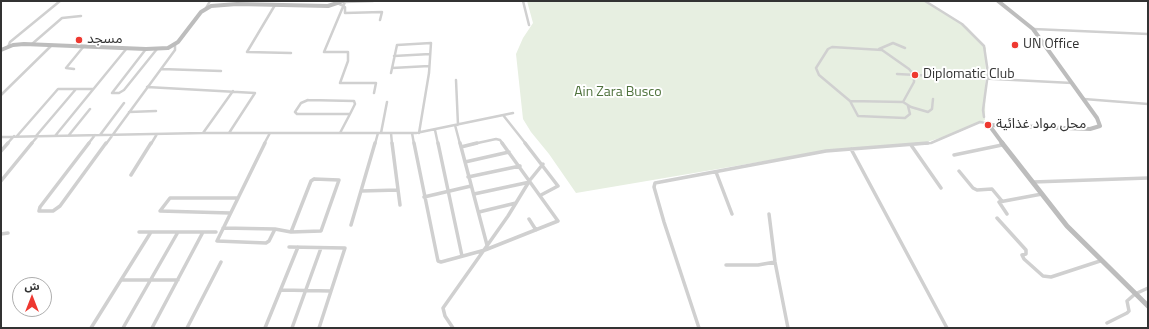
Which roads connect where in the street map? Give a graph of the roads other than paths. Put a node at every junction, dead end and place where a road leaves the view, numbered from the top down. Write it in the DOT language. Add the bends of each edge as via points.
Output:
graph roads {
  1 [pos="60,1"];
  2 [pos="210,1"];
  3 [pos="373,1"];
  4 [pos="523,1"];
  5 [pos="925,1"];
  6 [pos="998,1"];
  7 [pos="342,3"];
  8 [pos="275,4"];
  9 [pos="206,8"];
  10 [pos="81,16"];
  11 [pos="380,20"];
  12 [pos="528,25"];
  13 [pos="1033,29"];
  14 [pos="1148,34"];
  15 [pos="32,44"];
  16 [pos="52,45"];
  17 [pos="175,45"];
  18 [pos="84,46"];
  19 [pos="8,47"];
  20 [pos="127,48"];
  21 [pos="146,48"];
  22 [pos="905,48"];
  23 [pos="157,49"];
  24 [pos="879,49"];
  25 [pos="1,50"];
  26 [pos="292,53"];
  27 [pos="430,54"];
  28 [pos="394,56"];
  29 [pos="429,66"];
  30 [pos="392,68"];
  31 [pos="74,69"];
  32 [pos="161,69"];
  33 [pos="221,71"];
  34 [pos="391,73"];
  35 [pos="897,74"];
  36 [pos="914,75"];
  37 [pos="988,79"];
  38 [pos="456,80"];
  39 [pos="1072,84"];
  40 [pos="147,87"];
  41 [pos="76,89"];
  42 [pos="93,89"];
  43 [pos="233,91"];
  44 [pos="374,93"];
  45 [pos="1,95"];
  46 [pos="933,99"];
  47 [pos="1084,100"];
  48 [pos="850,101"];
  49 [pos="387,102"];
  50 [pos="903,102"];
  51 [pos="124,103"];
  52 [pos="1148,104"];
  53 [pos="908,106"];
  54 [pos="90,109"];
  55 [pos="156,111"];
  56 [pos="129,112"];
  57 [pos="513,113"];
  58 [pos="350,114"];
  59 [pos="502,115"];
  60 [pos="984,117"];
  61 [pos="991,124"];
  62 [pos="457,125"];
  63 [pos="434,130"];
  64 [pos="203,133"];
  65 [pos="229,133"];
  66 [pos="270,133"];
  67 [pos="340,133"];
  68 [pos="379,133"];
  69 [pos="391,133"];
  70 [pos="412,133"];
  71 [pos="418,133"];
  72 [pos="112,134"];
  73 [pos="157,134"];
  74 [pos="69,135"];
  75 [pos="95,135"];
  76 [pos="100,135"];
  77 [pos="16,136"];
  78 [pos="37,136"];
  79 [pos="55,136"];
  80 [pos="1,137"];
  81 [pos="911,145"];
  82 [pos="1002,145"];
  83 [pos="461,147"];
  84 [pos="851,149"];
  85 [pos="1,151"];
  86 [pos="509,152"];
  87 [pos="954,155"];
  88 [pos="465,162"];
  89 [pos="543,164"];
  90 [pos="520,166"];
  91 [pos="959,170"];
  92 [pos="716,172"];
  93 [pos="131,175"];
  94 [pos="468,178"];
  95 [pos="1148,178"];
  96 [pos="1,181"];
  97 [pos="530,181"];
  98 [pos="1031,182"];
  99 [pos="471,186"];
  100 [pos="941,188"];
  101 [pos="398,190"];
  102 [pos="361,191"];
  103 [pos="448,191"];
  104 [pos="474,194"];
  105 [pos="1042,194"];
  106 [pos="541,195"];
  107 [pos="424,197"];
  108 [pos="237,198"];
  109 [pos="1002,201"];
  110 [pos="516,203"];
  111 [pos="400,205"];
  112 [pos="479,212"];
  113 [pos="230,213"];
  114 [pos="732,214"];
  115 [pos="769,214"];
  116 [pos="1007,214"];
  117 [pos="997,218"];
  118 [pos="529,219"];
  119 [pos="351,225"];
  120 [pos="223,228"];
  121 [pos="275,229"];
  122 [pos="536,230"];
  123 [pos="139,232"];
  124 [pos="151,232"];
  125 [pos="178,232"];
  126 [pos="203,232"];
  127 [pos="216,232"];
  128 [pos="291,232"];
  129 [pos="1,234"];
  130 [pos="8,234"];
  131 [pos="487,245"];
  132 [pos="289,247"];
  133 [pos="298,247"];
  134 [pos="321,248"];
  135 [pos="485,250"];
  136 [pos="462,256"];
  137 [pos="1100,261"];
  138 [pos="221,262"];
  139 [pos="775,262"];
  140 [pos="726,265"];
  141 [pos="121,280"];
  142 [pos="150,280"];
  143 [pos="178,280"];
  144 [pos="1148,288"];
  145 [pos="281,290"];
  146 [pos="306,290"];
  147 [pos="331,291"];
  148 [pos="1135,294"];
  149 [pos="1148,306"];
  150 [pos="1107,323"];
  151 [pos="91,328"];
  152 [pos="123,328"];
  153 [pos="152,328"];
  154 [pos="186,328"];
  155 [pos="265,328"];
  156 [pos="292,328"];
  157 [pos="319,328"];
  158 [pos="453,328"];
  159 [pos="699,328"];
  160 [pos="788,328"];
  161 [pos="947,328"];
  1 -- 19 [label="street" via="10,42"];
  2 -- 9 [label="street"];
  3 -- 7 [label="street"];
  4 -- 12 [label="street"];
  5 -- 37 [label="street" via="956,19 980,41 986,50"];
  6 -- 13 [label="main road"];
  7 -- 8 [label="main road" via="322,6"];
  7 -- 11 [label="street" via="345,13 382,12"];
  7 -- 44 [label="street" via="324,52 348,52 348,61 340,83 376,83"];
  8 -- 9 [label="main road" via="215,5"];
  8 -- 26 [label="street" via="247,52"];
  9 -- 17 [label="main road"];
  10 -- 15 [label="street" via="62,18"];
  13 -- 14 [label="street"];
  13 -- 39 [label="main road"];
  15 -- 16 [label="main road"];
  15 -- 19 [label="main road"];
  16 -- 18 [label="main road"];
  16 -- 45 [label="street"];
  17 -- 23 [label="main road"];
  17 -- 32 [label="street" via="175,50"];
  18 -- 20 [label="main road"];
  18 -- 31 [label="street" via="66,68"];
  19 -- 25 [label="main road"];
  20 -- 21 [label="main road"];
  20 -- 42 [label="street"];
  21 -- 23 [label="main road"];
  21 -- 23 [label="street" via="112,92 119,93 124,90"];
  22 -- 24 [label="street" via="893,43"];
  24 -- 36 [label="street"];
  24 -- 48 [label="street" via="832,47 817,66 819,75"];
  27 -- 28 [label="street"];
  27 -- 28 [label="street" via="430,43 425,42 397,45"];
  27 -- 29 [label="street"];
  28 -- 30 [label="street"];
  29 -- 30 [label="street"];
  29 -- 71 [label="street"];
  30 -- 34 [label="street"];
  32 -- 33 [label="street"];
  32 -- 40 [label="street"];
  35 -- 36 [label="street"];
  36 -- 37 [label="street"];
  36 -- 50 [label="street" via="914,82"];
  37 -- 39 [label="street"];
  37 -- 60 [label="street"];
  38 -- 62 [label="street"];
  39 -- 47 [label="main road"];
  40 -- 43 [label="street"];
  40 -- 56 [label="street"];
  41 -- 42 [label="street"];
  41 -- 77 [label="street" via="57,90"];
  41 -- 78 [label="street"];
  42 -- 79 [label="street"];
  43 -- 64 [label="street"];
  43 -- 65 [label="street" via="256,93"];
  46 -- 53 [label="street" via="931,111"];
  47 -- 52 [label="street"];
  47 -- 61 [label="main road" via="1099,121 1100,126 1097,128"];
  48 -- 50 [label="street"];
  48 -- 53 [label="street" via="855,113 862,116 905,118 910,114"];
  49 -- 68 [label="street"];
  50 -- 53 [label="street"];
  51 -- 76 [label="street"];
  54 -- 74 [label="street"];
  55 -- 56 [label="street"];
  56 -- 72 [label="street"];
  57 -- 59 [label="street"];
  58 -- 58 [label="street" via="355,102 349,100 305,101 295,112"];
  58 -- 67 [label="street"];
  59 -- 62 [label="street"];
  59 -- 89 [label="street"];
  61 -- 81 [label="street" via="980,122 943,139"];
  61 -- 82 [label="main road" via="989,128"];
  62 -- 63 [label="street"];
  62 -- 83 [label="street"];
  63 -- 71 [label="street"];
  63 -- 103 [label="street"];
  64 -- 65 [label="street"];
  64 -- 73 [label="street"];
  65 -- 66 [label="street"];
  66 -- 67 [label="street"];
  66 -- 108 [label="street"];
  67 -- 68 [label="street"];
  68 -- 69 [label="street"];
  68 -- 102 [label="street"];
  69 -- 70 [label="street"];
  69 -- 101 [label="street"];
  70 -- 71 [label="street"];
  70 -- 107 [label="street"];
  72 -- 73 [label="street"];
  72 -- 75 [label="street" via="58,209 39,211"];
  72 -- 76 [label="street"];
  73 -- 93 [label="street"];
  74 -- 75 [label="street"];
  74 -- 79 [label="street"];
  75 -- 76 [label="street"];
  77 -- 78 [label="street"];
  77 -- 80 [label="street"];
  77 -- 85 [label="street"];
  78 -- 79 [label="street"];
  78 -- 96 [label="street"];
  81 -- 84 [label="street"];
  81 -- 100 [label="street"];
  82 -- 87 [label="street"];
  82 -- 98 [label="main road"];
  83 -- 86 [label="street" via="498,139"];
  83 -- 88 [label="street"];
  84 -- 92 [label="street" via="820,152"];
  84 -- 161 [label="street"];
  86 -- 88 [label="street"];
  86 -- 90 [label="street"];
  88 -- 94 [label="street"];
  89 -- 97 [label="street"];
  89 -- 106 [label="street" via="558,186"];
  90 -- 94 [label="street"];
  90 -- 97 [label="street"];
  91 -- 109 [label="street" via="972,188 992,190"];
  92 -- 114 [label="street"];
  92 -- 159 [label="street" via="657,182 654,185"];
  94 -- 99 [label="street"];
  95 -- 98 [label="street"];
  97 -- 104 [label="street"];
  97 -- 106 [label="street"];
  97 -- 110 [label="street"];
  98 -- 105 [label="main road"];
  99 -- 103 [label="street"];
  99 -- 104 [label="street"];
  101 -- 102 [label="street"];
  101 -- 111 [label="street"];
  102 -- 119 [label="street"];
  103 -- 107 [label="street"];
  103 -- 136 [label="street"];
  104 -- 112 [label="street"];
  105 -- 109 [label="street"];
  105 -- 137 [label="main road" via="1067,226"];
  106 -- 122 [label="street" via="558,221"];
  107 -- 136 [label="street" via="437,260 441,262"];
  108 -- 113 [label="street"];
  108 -- 113 [label="street" via="170,198 160,211"];
  109 -- 116 [label="street" via="998,203"];
  110 -- 112 [label="street"];
  110 -- 131 [label="street"];
  112 -- 131 [label="street"];
  113 -- 120 [label="street"];
  115 -- 139 [label="street"];
  117 -- 137 [label="street" via="1024,248 1024,259 1043,276 1052,277"];
  118 -- 122 [label="street"];
  120 -- 121 [label="street"];
  120 -- 121 [label="street" via="218,241 266,243"];
  121 -- 128 [label="street"];
  122 -- 135 [label="street"];
  123 -- 124 [label="street"];
  124 -- 125 [label="street"];
  124 -- 141 [label="street"];
  125 -- 126 [label="street"];
  125 -- 142 [label="street"];
  126 -- 127 [label="street"];
  126 -- 143 [label="street"];
  128 -- 128 [label="street" via="311,181 339,180 321,231"];
  129 -- 130 [label="street"];
  131 -- 135 [label="street"];
  132 -- 133 [label="street"];
  133 -- 134 [label="street"];
  133 -- 145 [label="street"];
  134 -- 146 [label="street"];
  134 -- 147 [label="street" via="345,248"];
  135 -- 136 [label="street"];
  135 -- 158 [label="street" via="443,308"];
  137 -- 148 [label="main road"];
  138 -- 154 [label="street"];
  139 -- 140 [label="street"];
  139 -- 160 [label="street"];
  141 -- 142 [label="street"];
  141 -- 151 [label="street"];
  142 -- 143 [label="street"];
  142 -- 152 [label="street"];
  143 -- 153 [label="street"];
  144 -- 148 [label="street"];
  145 -- 146 [label="street"];
  145 -- 155 [label="street"];
  146 -- 147 [label="street"];
  146 -- 156 [label="street"];
  147 -- 157 [label="street"];
  148 -- 149 [label="main road"];
  148 -- 150 [label="street" via="1127,301 1129,311"];
}
